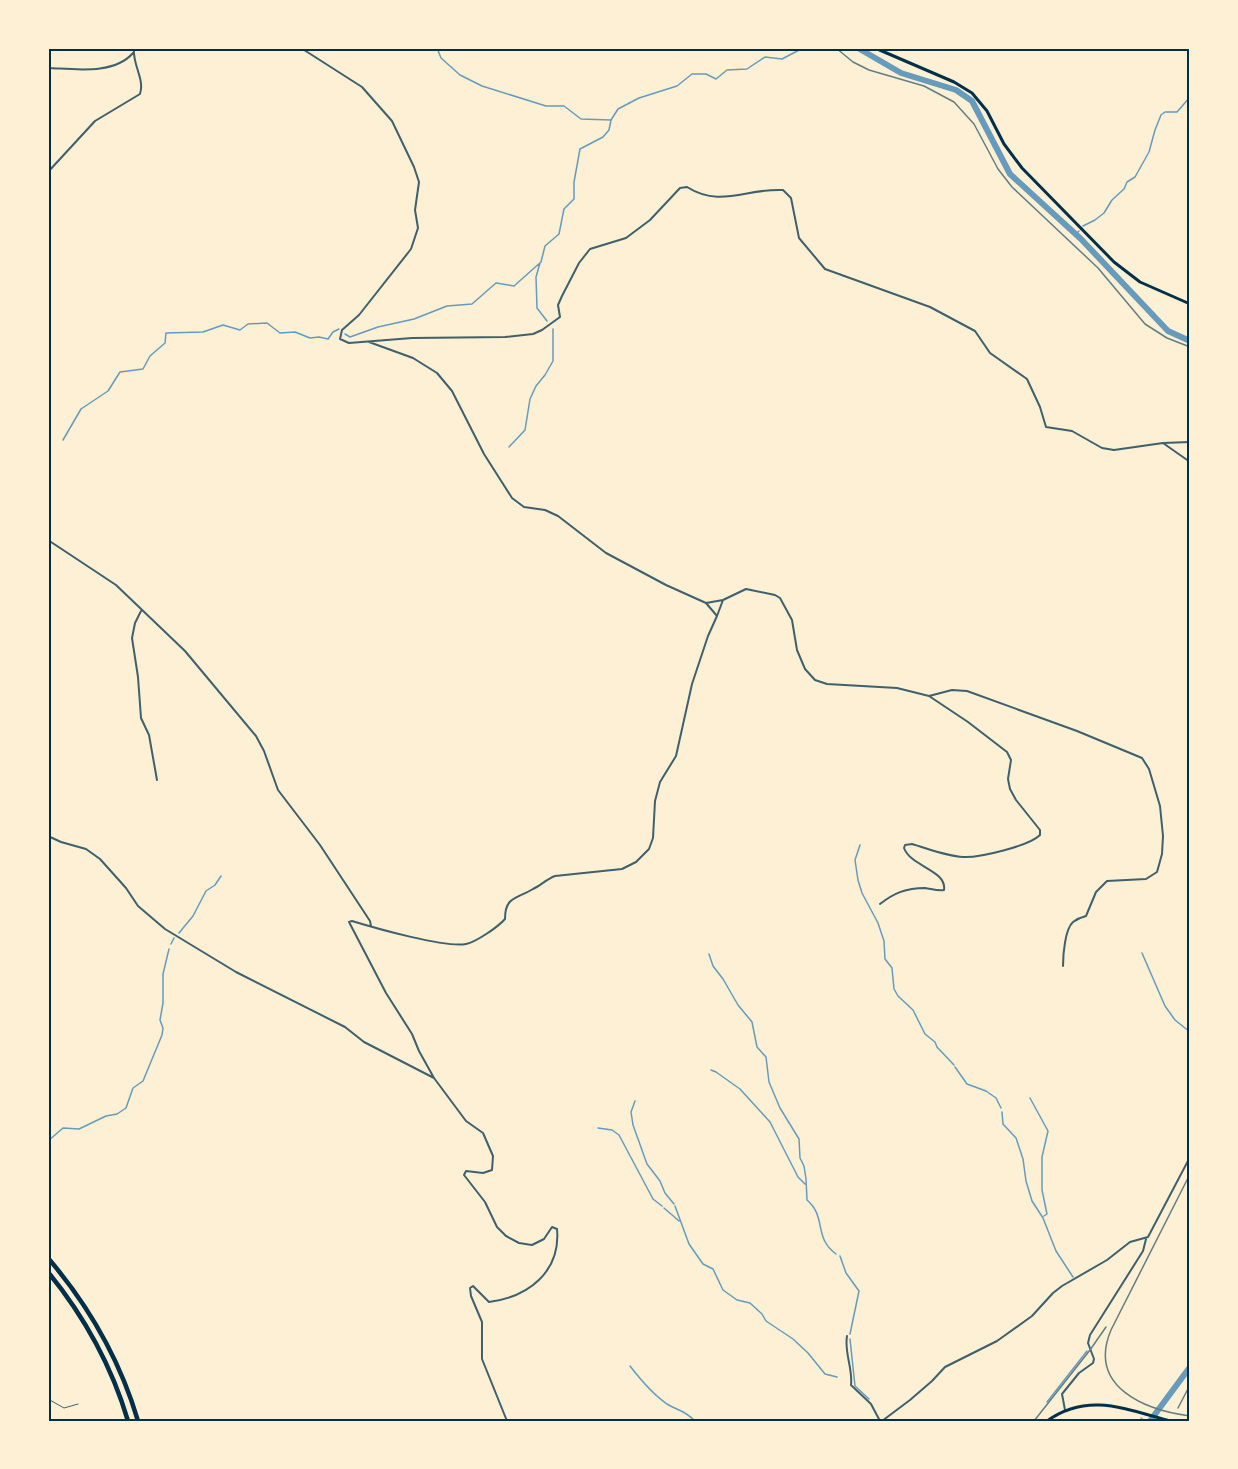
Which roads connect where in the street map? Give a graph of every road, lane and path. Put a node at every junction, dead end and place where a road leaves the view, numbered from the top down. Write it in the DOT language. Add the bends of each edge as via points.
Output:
graph roads {
  1 [pos="134,48"];
  2 [pos="301,48"];
  3 [pos="875,48"];
  4 [pos="133,53"];
  5 [pos="48,68"];
  6 [pos="48,172"];
  7 [pos="1190,304"];
  8 [pos="369,342"];
  9 [pos="1163,442"];
  10 [pos="1190,442"];
  11 [pos="1190,462"];
  12 [pos="48,540"];
  13 [pos="723,600"];
  14 [pos="706,603"];
  15 [pos="141,611"];
  16 [pos="717,616"];
  17 [pos="929,696"];
  18 [pos="157,780"];
  19 [pos="48,836"];
  20 [pos="880,904"];
  21 [pos="371,926"];
  22 [pos="1063,966"];
  23 [pos="434,1078"];
  24 [pos="1190,1157"];
  25 [pos="1146,1238"];
  26 [pos="48,1258"];
  27 [pos="50,1274"];
  28 [pos="847,1336"];
  29 [pos="48,1399"];
  30 [pos="78,1404"];
  31 [pos="1065,1410"];
  32 [pos="1165,1420"];
  33 [pos="128,1421"];
  34 [pos="138,1421"];
  35 [pos="507,1421"];
  36 [pos="881,1421"];
  37 [pos="1047,1421"];
  38 [pos="1170,1421"];
  1 -- 4 [label="street"];
  2 -- 8 [label="street" via="362,87 375,100 392,121 419,182 415,210 418,228 411,249 359,315 342,330 340,339 349,343"];
  3 -- 7 [label="main road" via="972,93 1022,168 1113,261 1140,282"];
  4 -- 5 [label="street" via="111,66"];
  4 -- 6 [label="street" via="140,94 95,121"];
  8 -- 9 [label="street" via="533,334 560,317 558,305 590,249 626,238 650,220 680,188 722,198 783,190 791,198 799,238 825,268 930,307 975,331 990,353 1027,379 1046,427 1072,431 1102,448 1114,450"];
  8 -- 14 [label="street" via="413,358 437,373 452,391 512,498 524,507 558,516 606,553"];
  9 -- 10 [label="street"];
  9 -- 11 [label="street"];
  12 -- 15 [label="street" via="108,578"];
  13 -- 14 [label="street"];
  13 -- 16 [label="street"];
  13 -- 17 [label="street" via="746,589 780,598 792,620 805,669 816,680 897,688"];
  14 -- 16 [label="street"];
  15 -- 18 [label="street" via="132,638 141,718 149,735"];
  15 -- 21 [label="street" via="185,651 256,736 279,790 325,852"];
  16 -- 21 [label="street" via="692,684 676,756 657,791 653,838 649,849 636,862 622,869 548,879 511,899 505,908 505,919 468,944 451,945"];
  17 -- 20 [label="street" via="1007,752 1011,760 1010,789 1040,830 1040,836 1010,849 967,857 905,845 908,855 942,877 944,890 904,890"];
  17 -- 22 [label="street" via="967,691 1142,758 1149,769 1160,806 1163,836 1157,872 1146,879 1107,881 1096,892 1086,916 1070,925 1062,953"];
  19 -- 23 [label="street" via="86,849 100,859 138,906 165,929 236,972"];
  21 -- 23 [label="street" via="352,921 348,924"];
  23 -- 35 [label="street" via="466,1121 481,1131 490,1148 492,1170 466,1171 464,1175 485,1202 497,1227 519,1243 532,1245 544,1239 552,1227 557,1229 555,1257 532,1286 489,1302 475,1287 470,1288 482,1322 482,1359"];
  24 -- 25 [label="street"];
  25 -- 31 [label="street" via="1143,1251 1090,1335 1092,1363 1062,1394"];
  25 -- 36 [label="street" via="1130,1242 1062,1286 1032,1316 997,1341 945,1367"];
  26 -- 34 [label="highway" via="83,1303 107,1344"];
  27 -- 33 [label="highway" via="100,1350"];
  28 -- 36 [label="street" via="851,1385 871,1404"];
  29 -- 30 [label="lane" via="64,1408"];
  31 -- 32 [label="main road" via="1099,1403"];
  31 -- 37 [label="main road"];
  32 -- 38 [label="main road"];
}
